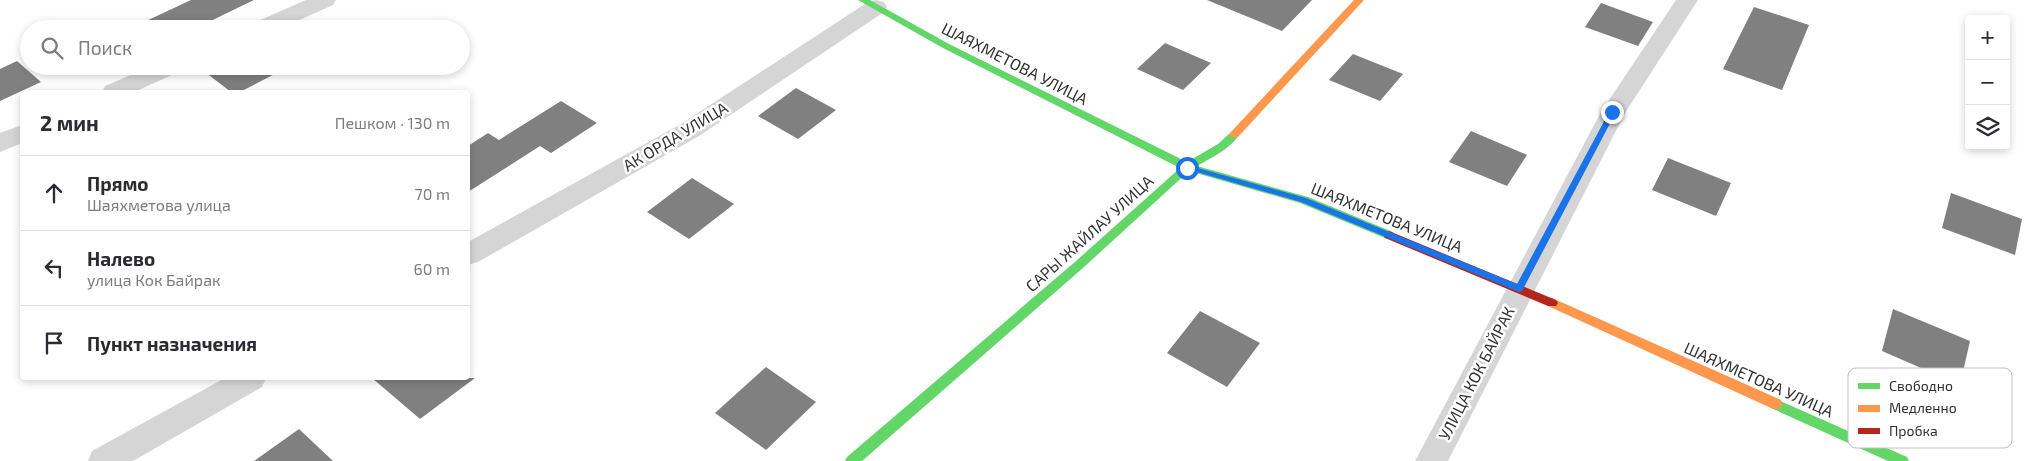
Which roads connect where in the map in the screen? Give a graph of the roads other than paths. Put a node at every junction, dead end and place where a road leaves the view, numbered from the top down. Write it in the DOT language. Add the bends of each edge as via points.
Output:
graph roads {
  1 [pos="325,0"];
  2 [pos="1359,0"];
  3 [pos="1688,0"];
  4 [pos="869,4"];
  5 [pos="279,20"];
  6 [pos="153,75"];
  7 [pos="119,90"];
  8 [pos="20,134"];
  9 [pos="0,143"];
  10 [pos="1187,168"];
  11 [pos="470,254"];
  12 [pos="1519,288"];
  13 [pos="247,380"];
  14 [pos="1848,437"];
  15 [pos="1873,448"];
  16 [pos="104,461"];
  17 [pos="852,461"];
  18 [pos="1431,461"];
  19 [pos="1902,461"];
  1 -- 5 [label="street"];
  2 -- 10 [label="street, САРЫ ЖАЙЛАУ УЛИЦА" via="1222,147"];
  3 -- 12 [label="street, УЛИЦА КОК БАЙРАК" via="1612,112"];
  4 -- 10 [label="street, ШАЯХМЕТОВА УЛИЦА"];
  4 -- 11 [label="street, АК ОРДА УЛИЦА" via="690,130"];
  6 -- 7 [label="street"];
  8 -- 9 [label="street"];
  10 -- 12 [label="street, ШАЯХМЕТОВА УЛИЦА" via="1304,200"];
  10 -- 17 [label="street, САРЫ ЖАЙЛАУ УЛИЦА"];
  12 -- 14 [label="street, ШАЯХМЕТОВА УЛИЦА"];
  12 -- 18 [label="street, УЛИЦА КОК БАЙРАК"];
  13 -- 16 [label="street"];
  15 -- 19 [label="street, ШАЯХМЕТОВА УЛИЦА"];
}
